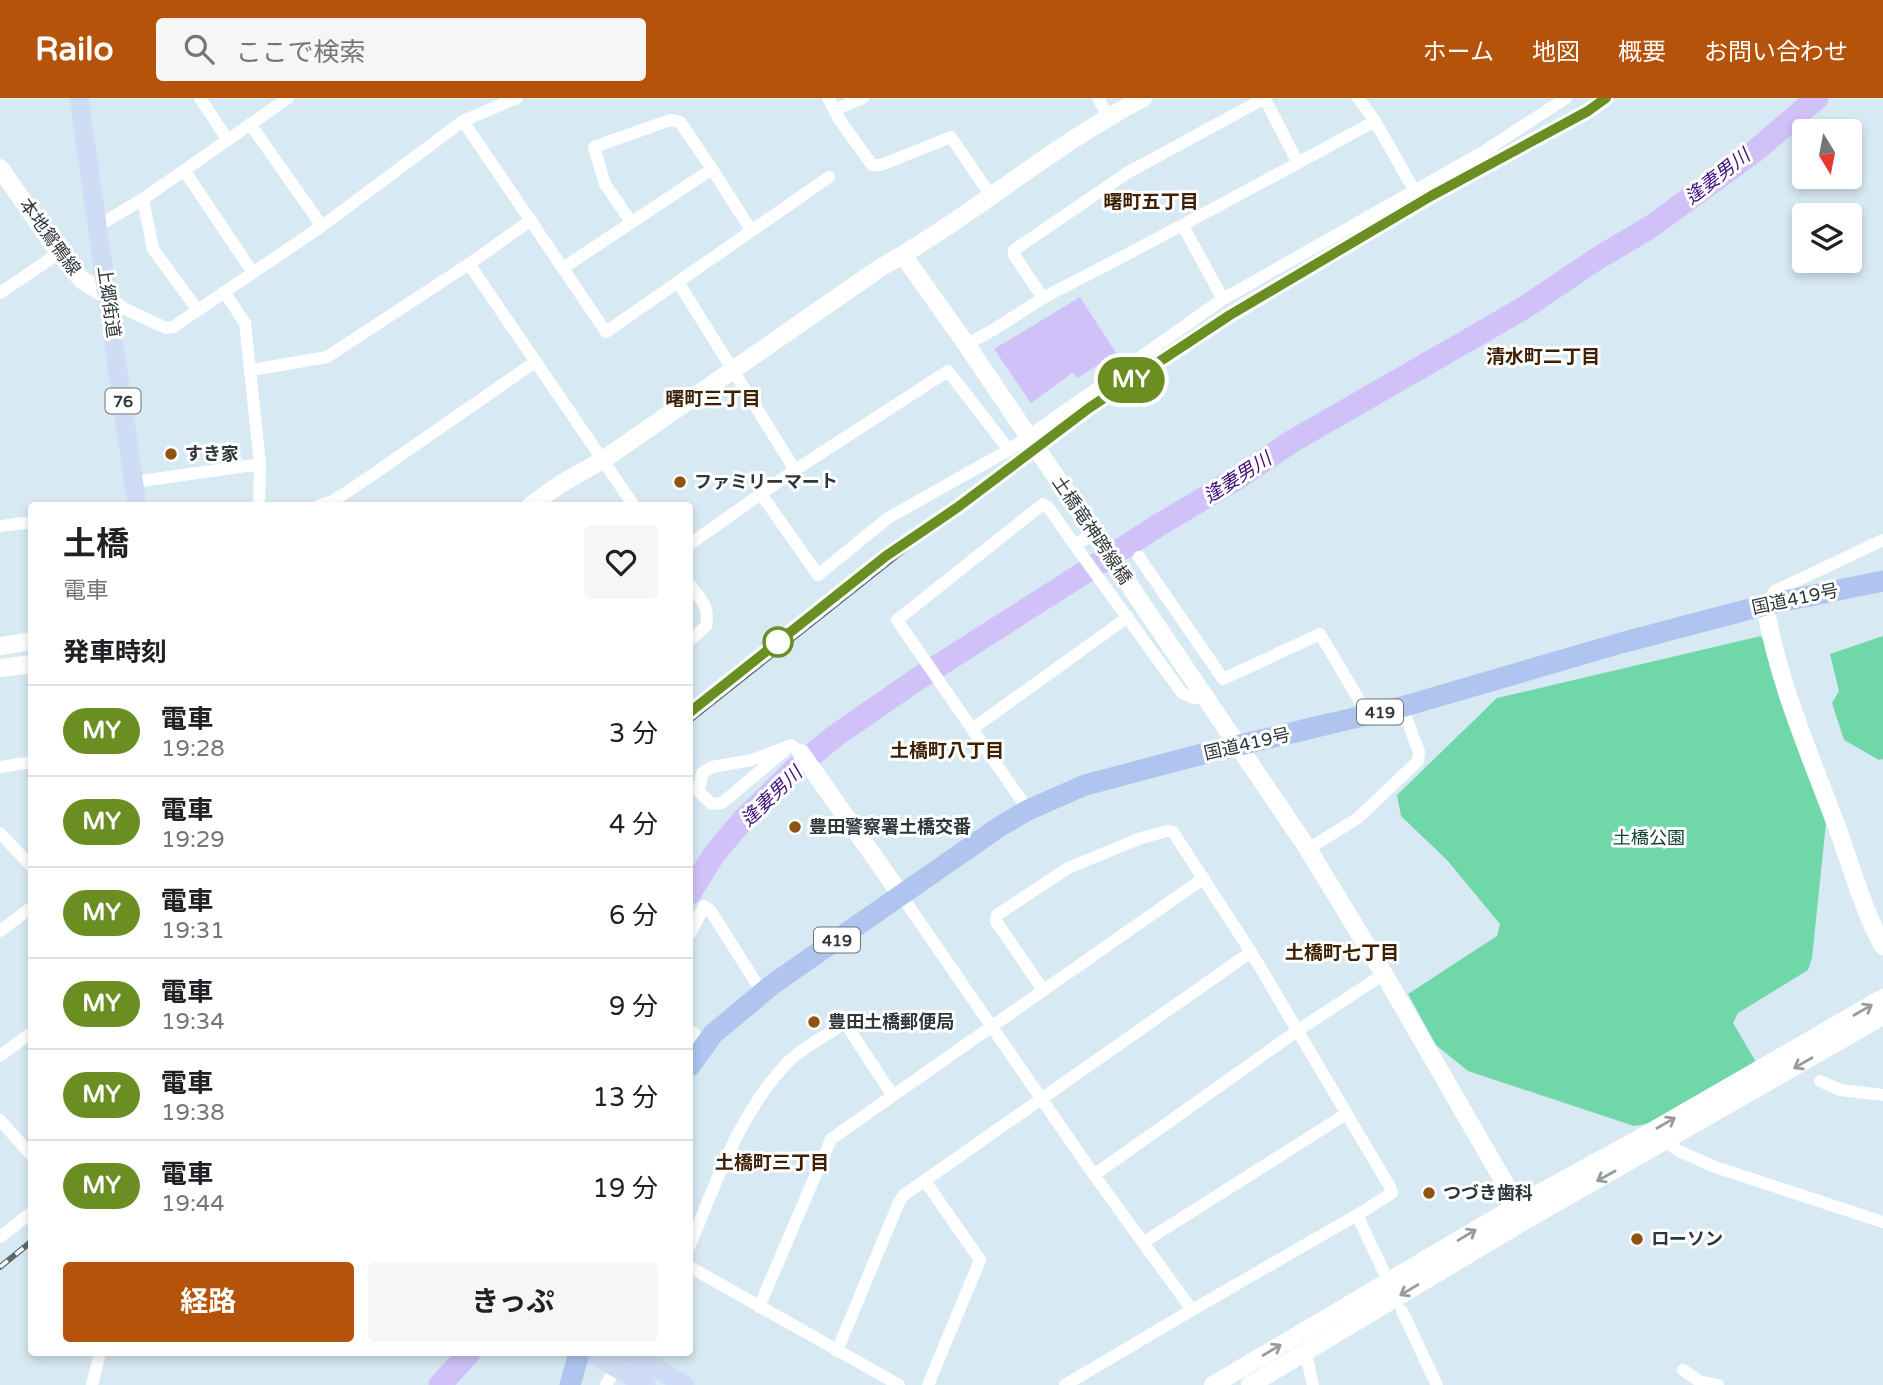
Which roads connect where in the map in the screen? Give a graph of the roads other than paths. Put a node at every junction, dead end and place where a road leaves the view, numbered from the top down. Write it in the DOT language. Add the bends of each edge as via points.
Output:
graph roads {
  1 [pos="79,98"];
  2 [pos="200,98"];
  3 [pos="287,98"];
  4 [pos="863,98"];
  5 [pos="1098,98"];
  6 [pos="1143,98"];
  7 [pos="1358,98"];
  8 [pos="1566,98"];
  9 [pos="514,99"];
  10 [pos="1265,99"];
  11 [pos="831,104"];
  12 [pos="1108,116"];
  13 [pos="463,121"];
  14 [pos="1375,121"];
  15 [pos="250,124"];
  16 [pos="227,139"];
  17 [pos="1298,163"];
  18 [pos="0,168"];
  19 [pos="712,169"];
  20 [pos="184,170"];
  21 [pos="829,177"];
  22 [pos="1414,190"];
  23 [pos="991,196"];
  24 [pos="143,199"];
  25 [pos="531,220"];
  26 [pos="631,222"];
  27 [pos="98,226"];
  28 [pos="322,226"];
  29 [pos="1182,226"];
  30 [pos="751,230"];
  31 [pos="59,253"];
  32 [pos="903,255"];
  33 [pos="468,264"];
  34 [pos="563,268"];
  35 [pos="253,273"];
  36 [pos="678,282"];
  37 [pos="224,292"];
  38 [pos="0,293"];
  39 [pos="108,296"];
  40 [pos="1043,298"];
  41 [pos="1223,299"];
  42 [pos="197,309"];
  43 [pos="966,344"];
  44 [pos="535,362"];
  45 [pos="252,370"];
  46 [pos="732,370"];
  47 [pos="1009,450"];
  48 [pos="603,460"];
  49 [pos="260,464"];
  50 [pos="795,470"];
  51 [pos="134,482"];
  52 [pos="761,494"];
  53 [pos="136,502"];
  54 [pos="259,502"];
  55 [pos="327,502"];
  56 [pos="536,502"];
  57 [pos="631,502"];
  58 [pos="28,522"];
  59 [pos="0,526"];
  60 [pos="1090,537"];
  61 [pos="1883,540"];
  62 [pos="693,542"];
  63 [pos="1076,547"];
  64 [pos="1139,557"];
  65 [pos="1883,580"];
  66 [pos="693,589"];
  67 [pos="1765,605"];
  68 [pos="1128,617"];
  69 [pos="693,637"];
  70 [pos="28,642"];
  71 [pos="0,646"];
  72 [pos="28,664"];
  73 [pos="0,668"];
  74 [pos="1206,696"];
  75 [pos="1402,707"];
  76 [pos="1368,715"];
  77 [pos="972,729"];
  78 [pos="1239,746"];
  79 [pos="796,749"];
  80 [pos="28,763"];
  81 [pos="0,767"];
  82 [pos="1028,810"];
  83 [pos="0,833"];
  84 [pos="1308,849"];
  85 [pos="28,863"];
  86 [pos="1204,878"];
  87 [pos="901,895"];
  88 [pos="28,910"];
  89 [pos="693,928"];
  90 [pos="0,931"];
  91 [pos="1883,946"];
  92 [pos="1251,952"];
  93 [pos="1384,974"];
  94 [pos="1042,990"];
  95 [pos="762,992"];
  96 [pos="1883,998"];
  97 [pos="1883,1016"];
  98 [pos="992,1027"];
  99 [pos="1297,1031"];
  100 [pos="28,1035"];
  101 [pos="696,1040"];
  102 [pos="0,1056"];
  103 [pos="1820,1081"];
  104 [pos="1883,1095"];
  105 [pos="893,1096"];
  106 [pos="1042,1100"];
  107 [pos="1346,1114"];
  108 [pos="0,1120"];
  109 [pos="1666,1142"];
  110 [pos="28,1152"];
  111 [pos="1094,1175"];
  112 [pos="925,1181"];
  113 [pos="1522,1213"];
  114 [pos="28,1215"];
  115 [pos="1357,1215"];
  116 [pos="1883,1222"];
  117 [pos="0,1237"];
  118 [pos="693,1238"];
  119 [pos="1144,1242"];
  120 [pos="693,1269"];
  121 [pos="1383,1270"];
  122 [pos="759,1307"];
  123 [pos="1192,1310"];
  124 [pos="1402,1311"];
  125 [pos="837,1350"];
  126 [pos="1305,1350"];
  127 [pos="99,1356"];
  128 [pos="578,1356"];
  129 [pos="634,1356"];
  130 [pos="604,1361"];
  131 [pos="1683,1370"];
  132 [pos="1698,1383"];
  133 [pos="92,1385"];
  134 [pos="570,1385"];
  135 [pos="606,1385"];
  136 [pos="646,1385"];
  137 [pos="685,1385"];
  138 [pos="900,1385"];
  139 [pos="928,1385"];
  140 [pos="1065,1385"];
  141 [pos="1213,1385"];
  142 [pos="1250,1385"];
  143 [pos="1313,1385"];
  144 [pos="1437,1385"];
  145 [pos="1718,1385"];
  1 -- 27 [label="main road, 上郷街道 / 76"];
  2 -- 16 [label="street"];
  3 -- 15 [label="street"];
  4 -- 11 [label="street"];
  5 -- 12 [label="street"];
  6 -- 12 [label="street"];
  7 -- 14 [label="street"];
  8 -- 22 [label="street"];
  9 -- 13 [label="street"];
  10 -- 17 [label="street"];
  10 -- 40 [label="street" via="1137,167 1017,247 1014,255"];
  11 -- 23 [label="street" via="872,165 951,137"];
  12 -- 23 [label="street"];
  13 -- 25 [label="street"];
  13 -- 28 [label="street"];
  14 -- 17 [label="street"];
  14 -- 22 [label="street"];
  15 -- 16 [label="street"];
  15 -- 28 [label="street"];
  16 -- 20 [label="street"];
  17 -- 29 [label="street"];
  18 -- 31 [label="street, 本地鴛鴨線"];
  19 -- 26 [label="street"];
  19 -- 26 [label="street" via="680,122 670,120 594,147 605,184"];
  19 -- 30 [label="street"];
  20 -- 24 [label="street"];
  20 -- 35 [label="street"];
  21 -- 30 [label="street"];
  22 -- 41 [label="street"];
  23 -- 32 [label="street"];
  24 -- 27 [label="street"];
  24 -- 42 [label="street" via="153,250"];
  25 -- 33 [label="street"];
  25 -- 34 [label="street"];
  26 -- 34 [label="street"];
  27 -- 39 [label="main road, 上郷街道 / 76"];
  28 -- 35 [label="street"];
  29 -- 40 [label="street"];
  29 -- 41 [label="street"];
  30 -- 36 [label="street"];
  31 -- 38 [label="street"];
  31 -- 39 [label="street, 本地鴛鴨線" via="82,280"];
  32 -- 43 [label="street, 土橋竜神跨線橋"];
  32 -- 46 [label="street"];
  33 -- 44 [label="street"];
  33 -- 45 [label="street" via="327,356"];
  34 -- 36 [label="street" via="606,332"];
  35 -- 37 [label="street"];
  36 -- 46 [label="street"];
  37 -- 42 [label="street"];
  37 -- 45 [label="street" via="245,323"];
  39 -- 42 [label="street" via="166,328"];
  39 -- 51 [label="main road, 上郷街道 / 76"];
  40 -- 43 [label="street"];
  41 -- 47 [label="street"];
  43 -- 74 [label="street, 土橋竜神跨線橋"];
  44 -- 48 [label="street"];
  44 -- 55 [label="street"];
  45 -- 49 [label="street"];
  46 -- 48 [label="street"];
  46 -- 50 [label="street"];
  47 -- 50 [label="street" via="948,371"];
  47 -- 52 [label="street" via="888,518 818,575"];
  48 -- 56 [label="street"];
  48 -- 57 [label="street"];
  49 -- 51 [label="street"];
  49 -- 54 [label="street"];
  50 -- 52 [label="street"];
  51 -- 53 [label="main road, 上郷街道 / 76"];
  52 -- 62 [label="street"];
  58 -- 59 [label="street"];
  60 -- 63 [label="street"];
  61 -- 67 [label="street" via="1775,591"];
  63 -- 68 [label="street"];
  63 -- 77 [label="street" via="1043,505 897,620"];
  64 -- 76 [label="street" via="1223,679 1320,634"];
  65 -- 67 [label="highway, 国道419号 / 419"];
  66 -- 69 [label="street" via="709,615 706,626"];
  67 -- 75 [label="highway, 国道419号 / 419"];
  67 -- 91 [label="street" via="1789,697"];
  68 -- 74 [label="street" via="1182,693"];
  68 -- 77 [label="street"];
  70 -- 71 [label="street"];
  72 -- 73 [label="street"];
  74 -- 78 [label="street, 土橋竜神跨線橋"];
  75 -- 76 [label="highway, 国道419号 / 419"];
  75 -- 84 [label="street" via="1419,752 1418,761 1358,818"];
  76 -- 78 [label="highway, 国道419号 / 419"];
  77 -- 82 [label="street"];
  78 -- 82 [label="highway, 国道419号 / 419" via="1085,785"];
  78 -- 84 [label="street, 土橋竜神跨線橋"];
  79 -- 79 [label="street" via="722,803 712,804 699,792 702,773 712,767"];
  79 -- 87 [label="street"];
  80 -- 81 [label="street"];
  82 -- 87 [label="highway, 国道419号 / 419"];
  83 -- 85 [label="street"];
  84 -- 93 [label="street, 土橋竜神跨線橋"];
  86 -- 92 [label="street"];
  86 -- 94 [label="street"];
  86 -- 94 [label="street" via="1173,832 1167,831 1068,868 997,915 996,921"];
  87 -- 95 [label="highway, 国道419号 / 419"];
  87 -- 98 [label="street"];
  88 -- 90 [label="street"];
  89 -- 95 [label="street" via="704,906 710,910"];
  92 -- 99 [label="street"];
  92 -- 106 [label="street"];
  93 -- 99 [label="street"];
  93 -- 113 [label="street, 土橋竜神跨線橋"];
  94 -- 98 [label="street"];
  95 -- 101 [label="highway, 国道419号 / 419"];
  113 -- 96 [label="street, one-way"];
  97 -- 109 [label="street, one-way"];
  98 -- 105 [label="street"];
  98 -- 106 [label="street"];
  99 -- 107 [label="street"];
  99 -- 111 [label="street"];
  100 -- 102 [label="street"];
  103 -- 104 [label="street" via="1840,1090"];
  105 -- 118 [label="street" via="847,1026 841,1025 802,1051 788,1062 744,1119"];
  105 -- 122 [label="street" via="831,1139"];
  106 -- 111 [label="street"];
  106 -- 112 [label="street"];
  107 -- 115 [label="street" via="1392,1193"];
  107 -- 119 [label="street"];
  108 -- 110 [label="street"];
  109 -- 113 [label="street, one-way"];
  109 -- 116 [label="street" via="1715,1167"];
  111 -- 119 [label="street"];
  112 -- 125 [label="street" via="899,1202"];
  112 -- 139 [label="street" via="980,1260"];
  113 -- 126 [label="street, one-way"];
  141 -- 113 [label="street, one-way"];
  114 -- 117 [label="street"];
  115 -- 121 [label="street"];
  115 -- 123 [label="street"];
  119 -- 123 [label="street"];
  120 -- 122 [label="street"];
  122 -- 125 [label="street"];
  123 -- 140 [label="street"];
  124 -- 144 [label="street"];
  125 -- 138 [label="street"];
  126 -- 142 [label="street"];
  126 -- 143 [label="street"];
  127 -- 133 [label="street"];
  128 -- 134 [label="highway"];
  129 -- 137 [label="main road"];
  130 -- 135 [label="street"];
  130 -- 136 [label="main road"];
  131 -- 132 [label="street"];
  132 -- 145 [label="street"];
}
